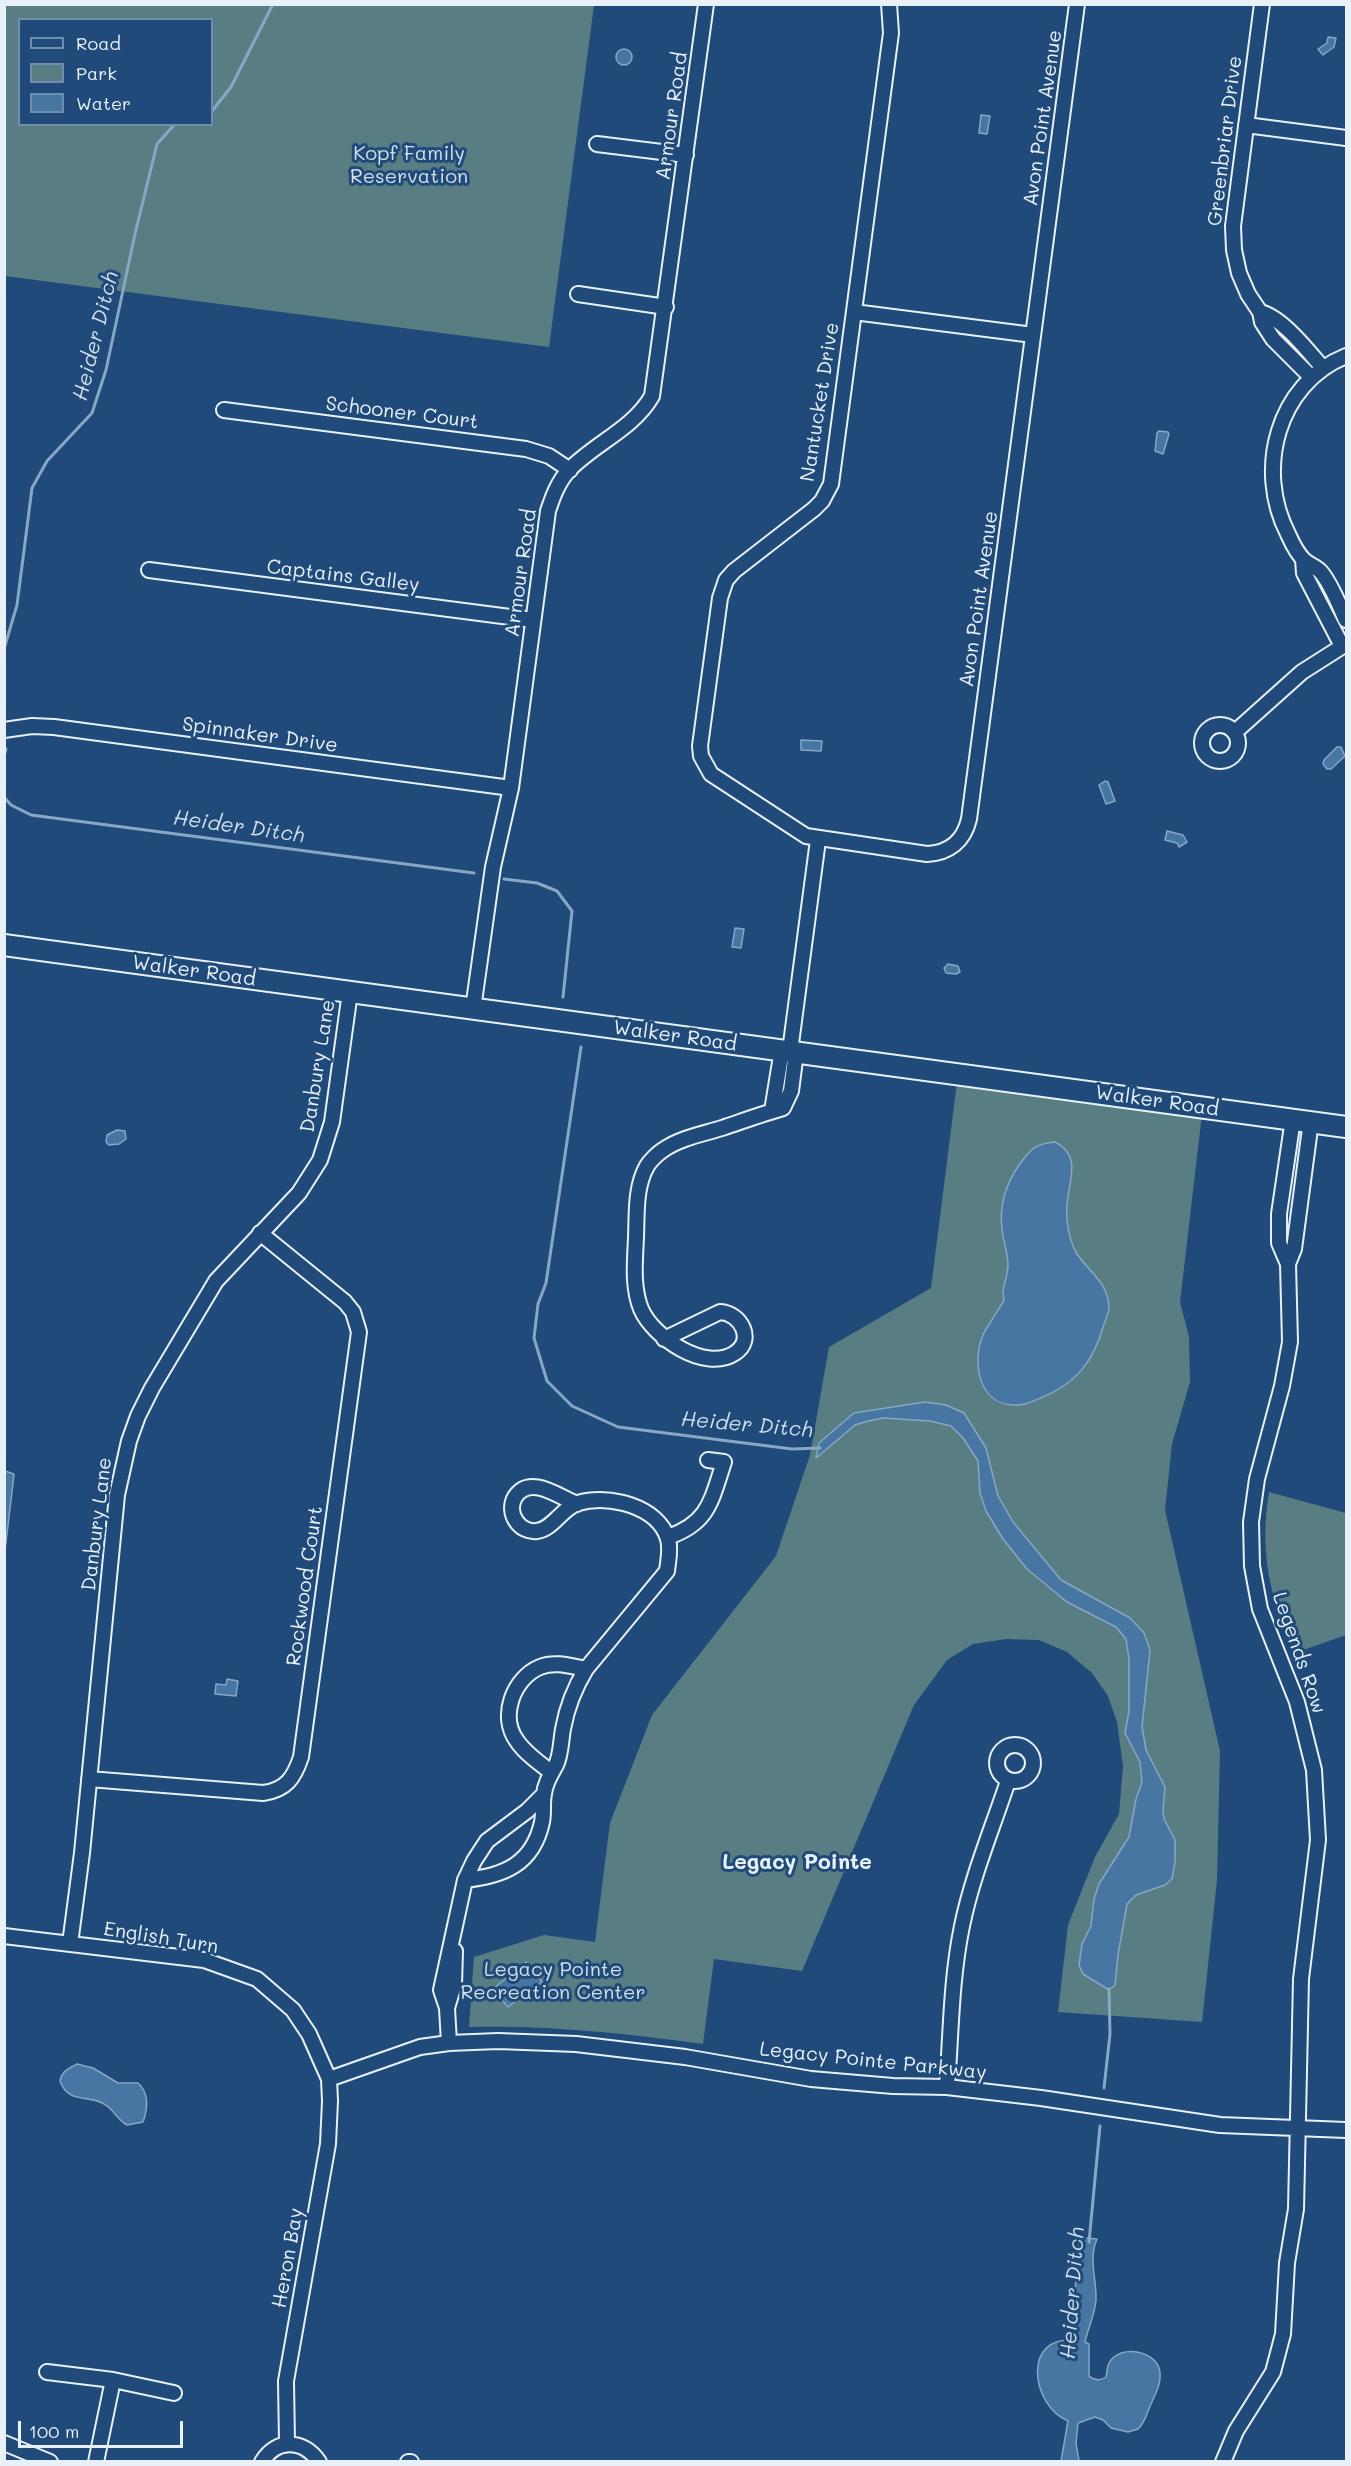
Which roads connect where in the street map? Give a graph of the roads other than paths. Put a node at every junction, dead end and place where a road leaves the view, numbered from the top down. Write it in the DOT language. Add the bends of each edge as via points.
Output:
graph roads {
  1 [pos="706,4"];
  2 [pos="889,4"];
  3 [pos="1077,4"];
  4 [pos="1262,4"];
  5 [pos="1246,125"];
  6 [pos="1347,138"];
  7 [pos="597,144"];
  8 [pos="686,155"];
  9 [pos="578,294"];
  10 [pos="666,307"];
  11 [pos="854,312"];
  12 [pos="1260,312"];
  13 [pos="1033,335"];
  14 [pos="1347,356"];
  15 [pos="1323,368"];
  16 [pos="1311,377"];
  17 [pos="224,410"];
  18 [pos="570,470"];
  19 [pos="1303,560"];
  20 [pos="148,570"];
  21 [pos="533,620"];
  22 [pos="1347,620"];
  23 [pos="1344,645"];
  24 [pos="4,730"];
  25 [pos="1235,732"];
  26 [pos="511,788"];
  27 [pos="818,840"];
  28 [pos="4,945"];
  29 [pos="350,992"];
  30 [pos="473,1009"];
  31 [pos="789,1051"];
  32 [pos="1302,1120"];
  33 [pos="1347,1126"];
  34 [pos="260,1233"];
  35 [pos="664,1339"];
  36 [pos="708,1460"];
  37 [pos="577,1504"];
  38 [pos="668,1538"];
  39 [pos="586,1668"];
  40 [pos="551,1772"];
  41 [pos="89,1779"];
  42 [pos="1008,1781"];
  43 [pos="543,1794"];
  44 [pos="465,1880"];
  45 [pos="4,1936"];
  46 [pos="70,1944"];
  47 [pos="449,2043"];
  48 [pos="329,2079"];
  49 [pos="947,2087"];
  50 [pos="1297,2129"];
  51 [pos="1347,2130"];
  52 [pos="47,2372"];
  53 [pos="114,2380"];
  54 [pos="174,2393"];
  55 [pos="4,2443"];
  56 [pos="287,2443"];
  57 [pos="25,2457"];
  58 [pos="50,2462"];
  59 [pos="96,2462"];
  60 [pos="262,2462"];
  61 [pos="319,2462"];
  62 [pos="1223,2462"];
  1 -- 8 [label="street, Armour Road"];
  2 -- 11 [label="street, Nantucket Drive" via="891,33"];
  3 -- 13 [label="street, Avon Point Avenue"];
  4 -- 5 [label="street, Greenbriar Drive"];
  5 -- 6 [label="street"];
  5 -- 12 [label="street, Greenbriar Drive" via="1233,238 1243,284"];
  7 -- 8 [label="street"];
  8 -- 10 [label="street, Armour Road"];
  9 -- 10 [label="street"];
  10 -- 18 [label="street, Armour Road" via="655,386 649,402 638,416"];
  11 -- 13 [label="street"];
  11 -- 27 [label="street, Nantucket Drive" via="828,491 814,509 726,580 720,598 700,746 705,766 718,781"];
  12 -- 15 [label="street, Greenbriar Drive" via="1270,314"];
  12 -- 16 [label="street, Greenbriar Drive" via="1273,339"];
  13 -- 27 [label="street, Avon Point Avenue" via="968,826 956,844 938,854"];
  14 -- 15 [label="street"];
  15 -- 16 [label="street"];
  16 -- 19 [label="street" via="1287,410 1273,457 1278,510"];
  17 -- 18 [label="street, Schooner Court" via="526,449 549,456"];
  18 -- 21 [label="street, Armour Road" via="556,489 548,512"];
  19 -- 22 [label="street" via="1321,572"];
  19 -- 23 [label="street" via="1304,573"];
  20 -- 21 [label="street, Captains Galley"];
  21 -- 26 [label="street, Armour Road"];
  23 -- 25 [label="street" via="1302,672"];
  24 -- 26 [label="street, Spinnaker Drive" via="54,727"];
  26 -- 30 [label="street, Armour Road" via="493,867"];
  27 -- 31 [label="street"];
  28 -- 29 [label="street, Walker Road"];
  29 -- 30 [label="street, Walker Road"];
  29 -- 34 [label="street, Danbury Lane" via="325,1148 299,1193"];
  30 -- 31 [label="street, Walker Road"];
  31 -- 32 [label="street, Walker Road"];
  31 -- 35 [label="street" via="772,1111 679,1141 662,1150 648,1165 637,1209 635,1292 651,1327"];
  32 -- 33 [label="street, Walker Road"];
  32 -- 50 [label="street, Legends Row" via="1279,1214 1279,1243 1288,1264 1290,1342 1257,1479 1251,1522 1252,1566 1260,1609 1298,1702 1314,1770 1318,1840 1301,1979"];
  34 -- 41 [label="street, Danbury Lane" via="216,1281 152,1388 129,1441 117,1495"];
  34 -- 41 [label="street, Rockwood Court" via="345,1302 353,1312 359,1332 302,1757 291,1780 263,1793"];
  35 -- 35 [label="street" via="680,1350 718,1358 737,1352 744,1335 737,1318 720,1312"];
  36 -- 38 [label="street" via="724,1462 710,1505 697,1523"];
  37 -- 38 [label="street" via="594,1500 639,1508 656,1519"];
  38 -- 39 [label="street" via="667,1571"];
  39 -- 40 [label="street" via="569,1705 557,1764"];
  39 -- 40 [label="street" via="559,1664 540,1667 517,1686 509,1707 511,1730 517,1741"];
  40 -- 43 [label="street"];
  41 -- 46 [label="street, Danbury Lane"];
  42 -- 49 [label="street" via="975,1875 962,1926"];
  43 -- 44 [label="street" via="488,1841"];
  43 -- 44 [label="street" via="543,1821 530,1854 506,1870"];
  44 -- 47 [label="street" via="453,1938 454,1986 447,2008"];
  45 -- 46 [label="street, English Turn"];
  46 -- 48 [label="street, English Turn" via="204,1960 257,1979 293,2010 309,2034"];
  47 -- 48 [label="street, Legacy Pointe Parkway" via="420,2047"];
  47 -- 49 [label="street, Legacy Pointe Parkway" via="576,2044 674,2055 811,2079"];
  48 -- 56 [label="street, Heron Bay" via="328,2144 286,2381"];
  49 -- 50 [label="street, Legacy Pointe Parkway" via="1182,2121"];
  50 -- 51 [label="street, Legacy Pointe Parkway"];
  50 -- 62 [label="street, Legends Row" via="1296,2209 1274,2372 1236,2432"];
  52 -- 53 [label="street"];
  53 -- 54 [label="street"];
  53 -- 59 [label="street"];
  55 -- 57 [label="street"];
  56 -- 60 [label="street" via="269,2451"];
  56 -- 61 [label="street" via="306,2448"];
  57 -- 58 [label="street"];
}
